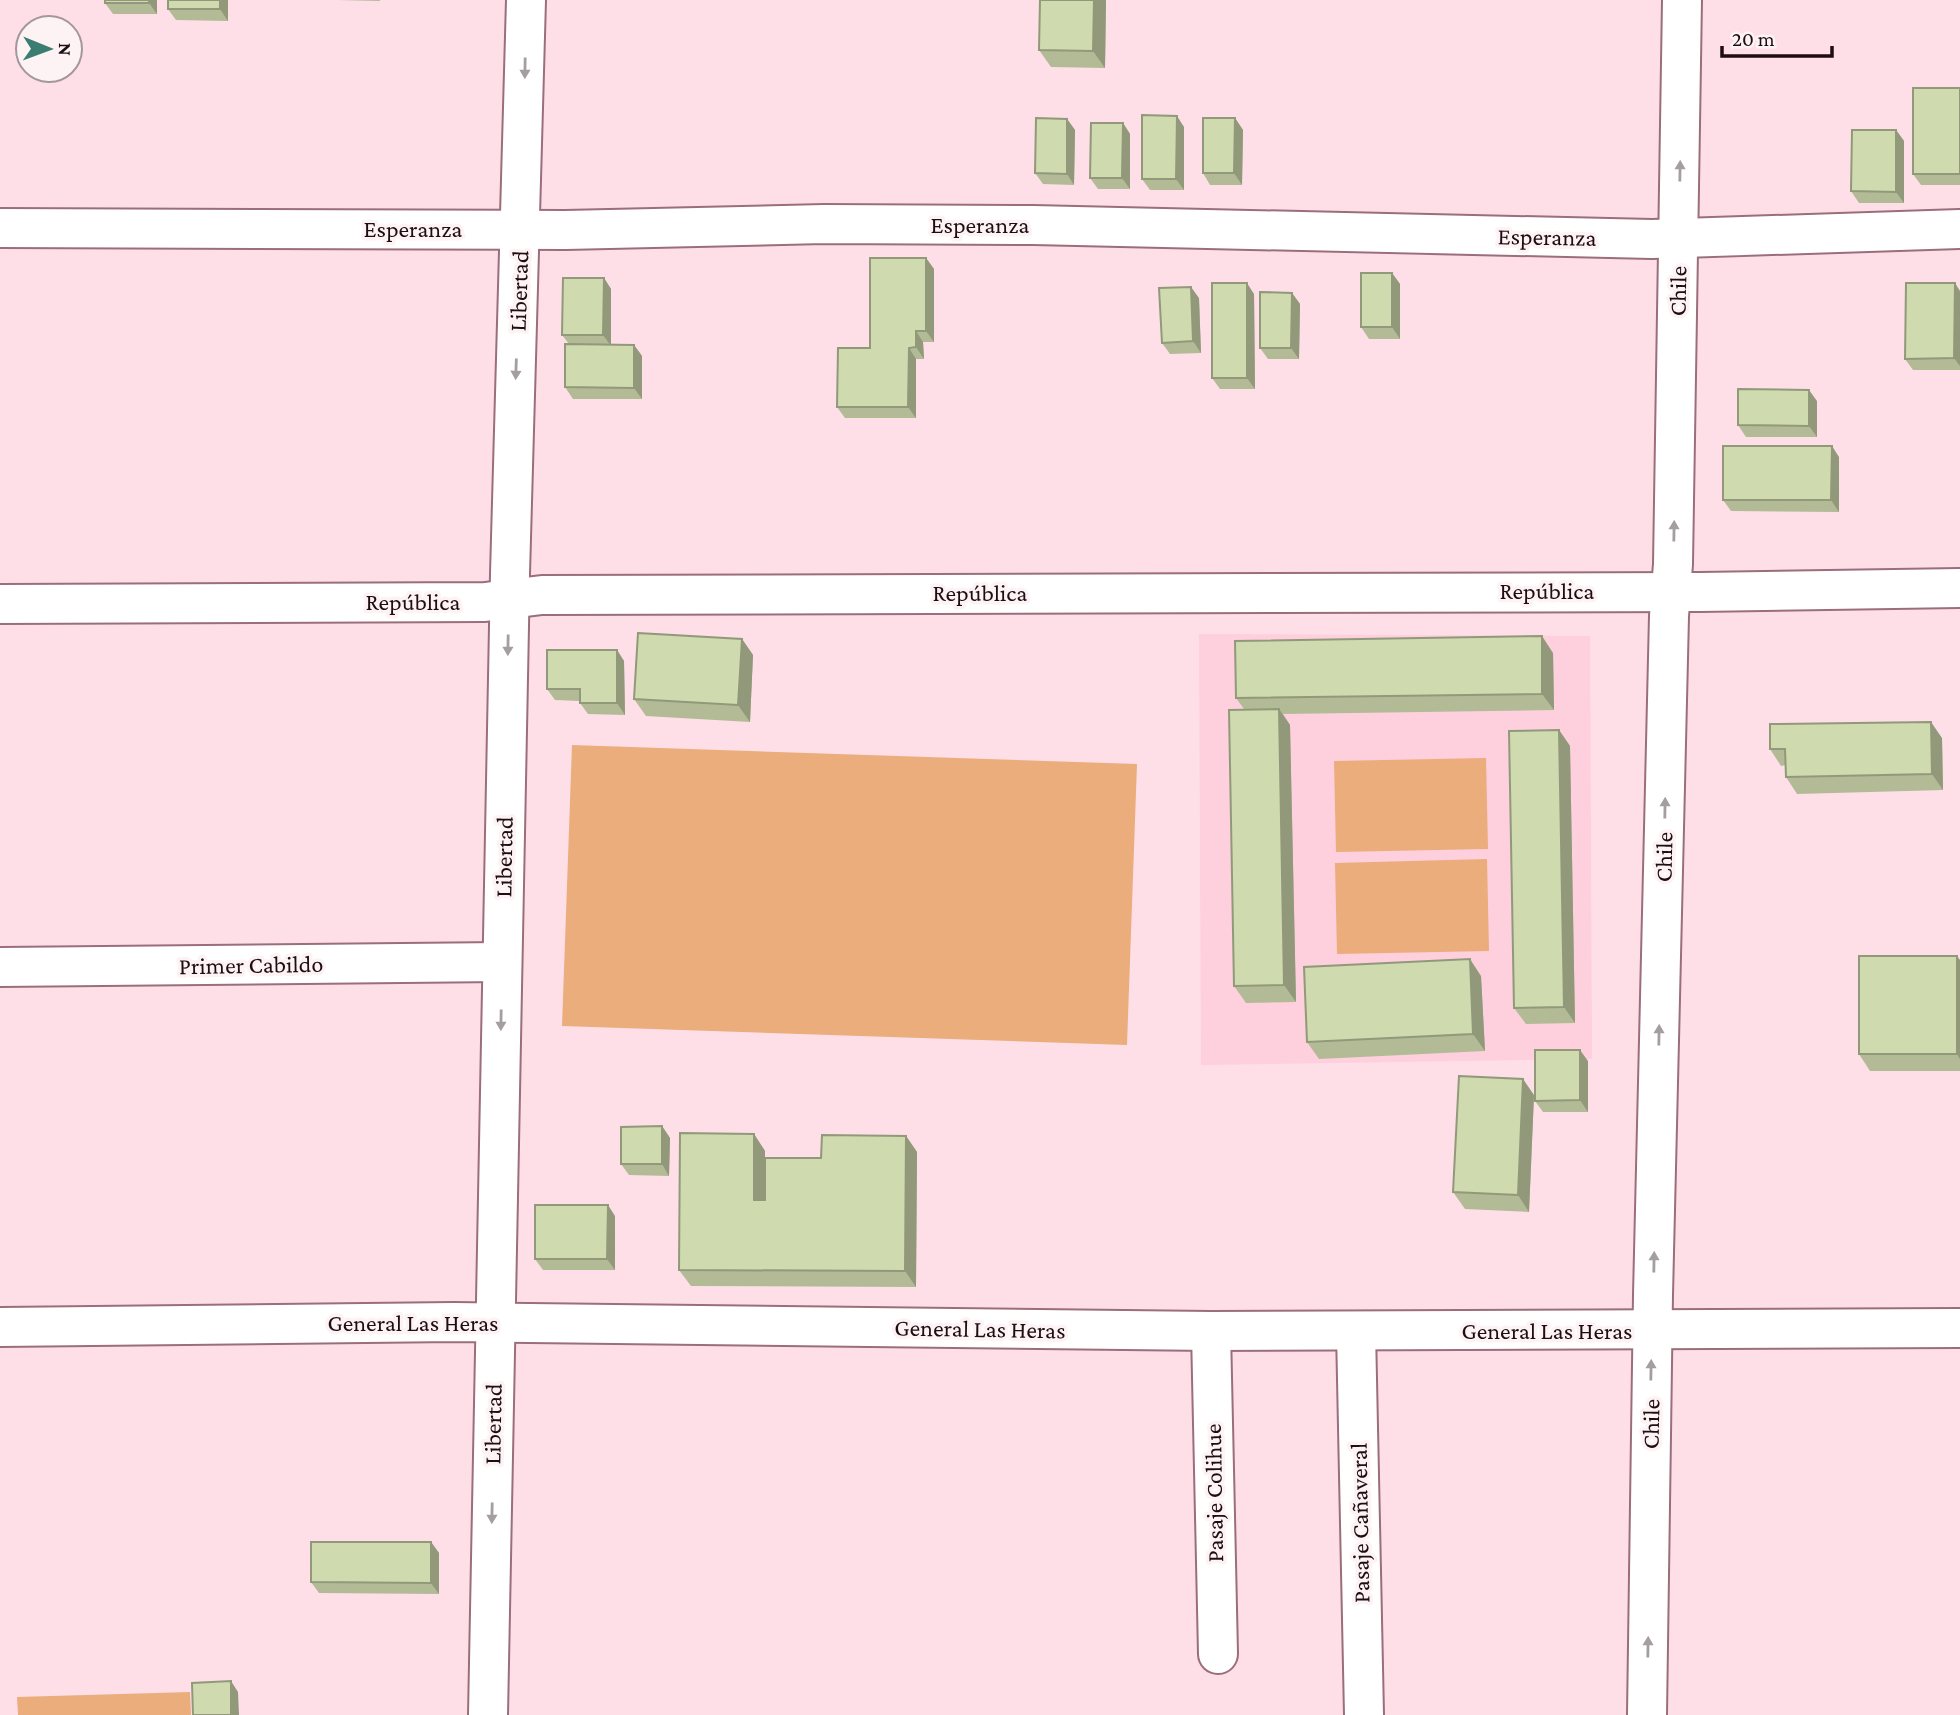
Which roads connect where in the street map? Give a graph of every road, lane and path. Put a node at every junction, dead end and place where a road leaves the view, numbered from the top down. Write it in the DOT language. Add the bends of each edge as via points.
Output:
graph roads {
  1 [pos="526,0"];
  2 [pos="1682,0"];
  3 [pos="0,228"];
  4 [pos="521,229"];
  5 [pos="1960,229"];
  6 [pos="1679,239"];
  7 [pos="1960,588"];
  8 [pos="1671,591"];
  9 [pos="509,599"];
  10 [pos="0,604"];
  11 [pos="502,962"];
  12 [pos="0,967"];
  13 [pos="495,1322"];
  14 [pos="0,1328"];
  15 [pos="1960,1328"];
  16 [pos="1210,1331"];
  17 [pos="1356,1331"];
  18 [pos="1652,1331"];
  19 [pos="1218,1654"];
  20 [pos="488,1715"];
  21 [pos="1364,1715"];
  22 [pos="1647,1715"];
  1 -- 4 [label="street, Libertad, one-way"];
  6 -- 2 [label="street, Chile, one-way"];
  3 -- 4 [label="street, Esperanza"];
  4 -- 6 [label="street, Esperanza" via="1020,225"];
  4 -- 9 [label="street, Libertad, one-way"];
  5 -- 6 [label="street, Esperanza"];
  8 -- 6 [label="street, Chile, one-way"];
  7 -- 8 [label="street, República"];
  8 -- 9 [label="street, República" via="556,595"];
  18 -- 8 [label="street, Chile, one-way"];
  9 -- 10 [label="street, República"];
  9 -- 11 [label="street, Libertad, one-way"];
  11 -- 12 [label="street, Primer Cabildo"];
  11 -- 13 [label="street, Libertad, one-way"];
  13 -- 14 [label="street, General Las Heras"];
  13 -- 16 [label="street, General Las Heras"];
  13 -- 20 [label="street, Libertad, one-way"];
  15 -- 18 [label="street, General Las Heras"];
  16 -- 17 [label="street, General Las Heras"];
  16 -- 19 [label="street, Pasaje Colihue"];
  17 -- 18 [label="street, General Las Heras"];
  17 -- 21 [label="street, Pasaje Cañaveral"];
  22 -- 18 [label="street, Chile, one-way"];
}
